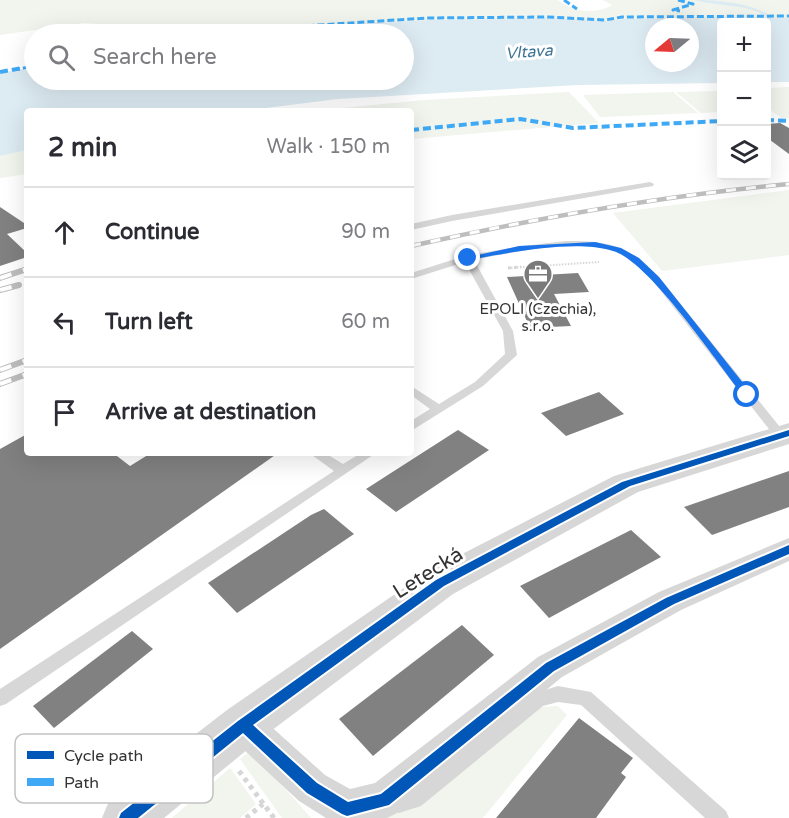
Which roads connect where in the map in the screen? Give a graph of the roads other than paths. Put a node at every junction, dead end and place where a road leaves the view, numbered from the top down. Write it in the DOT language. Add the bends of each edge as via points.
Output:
graph roads {
  1 [pos="650,184"];
  2 [pos="414,226"];
  3 [pos="468,258"];
  4 [pos="414,275"];
  5 [pos="414,392"];
  6 [pos="439,410"];
  7 [pos="414,425"];
  8 [pos="786,437"];
  9 [pos="320,456"];
  10 [pos="365,456"];
  11 [pos="343,470"];
  12 [pos="789,549"];
  13 [pos="0,698"];
  14 [pos="231,734"];
  15 [pos="213,748"];
  16 [pos="384,800"];
  17 [pos="145,803"];
  18 [pos="126,818"];
  19 [pos="719,818"];
  1 -- 2 [label="lane"];
  3 -- 4 [label="lane"];
  3 -- 6 [label="lane" via="508,331 511,355 479,384"];
  3 -- 8 [label="lane" via="519,248 595,244 636,259"];
  5 -- 6 [label="lane"];
  6 -- 7 [label="lane"];
  8 -- 14 [label="street, Letecká" via="626,484 535,531 440,583"];
  9 -- 11 [label="lane"];
  10 -- 11 [label="lane"];
  11 -- 13 [label="lane"];
  12 -- 16 [label="street" via="670,601 550,667"];
  14 -- 15 [label="street, Letecká"];
  14 -- 16 [label="street" via="347,809"];
  16 -- 19 [label="lane" via="396,804 414,799 538,700 558,694 585,698"];
  17 -- 18 [label="street, Letecká"];
}
